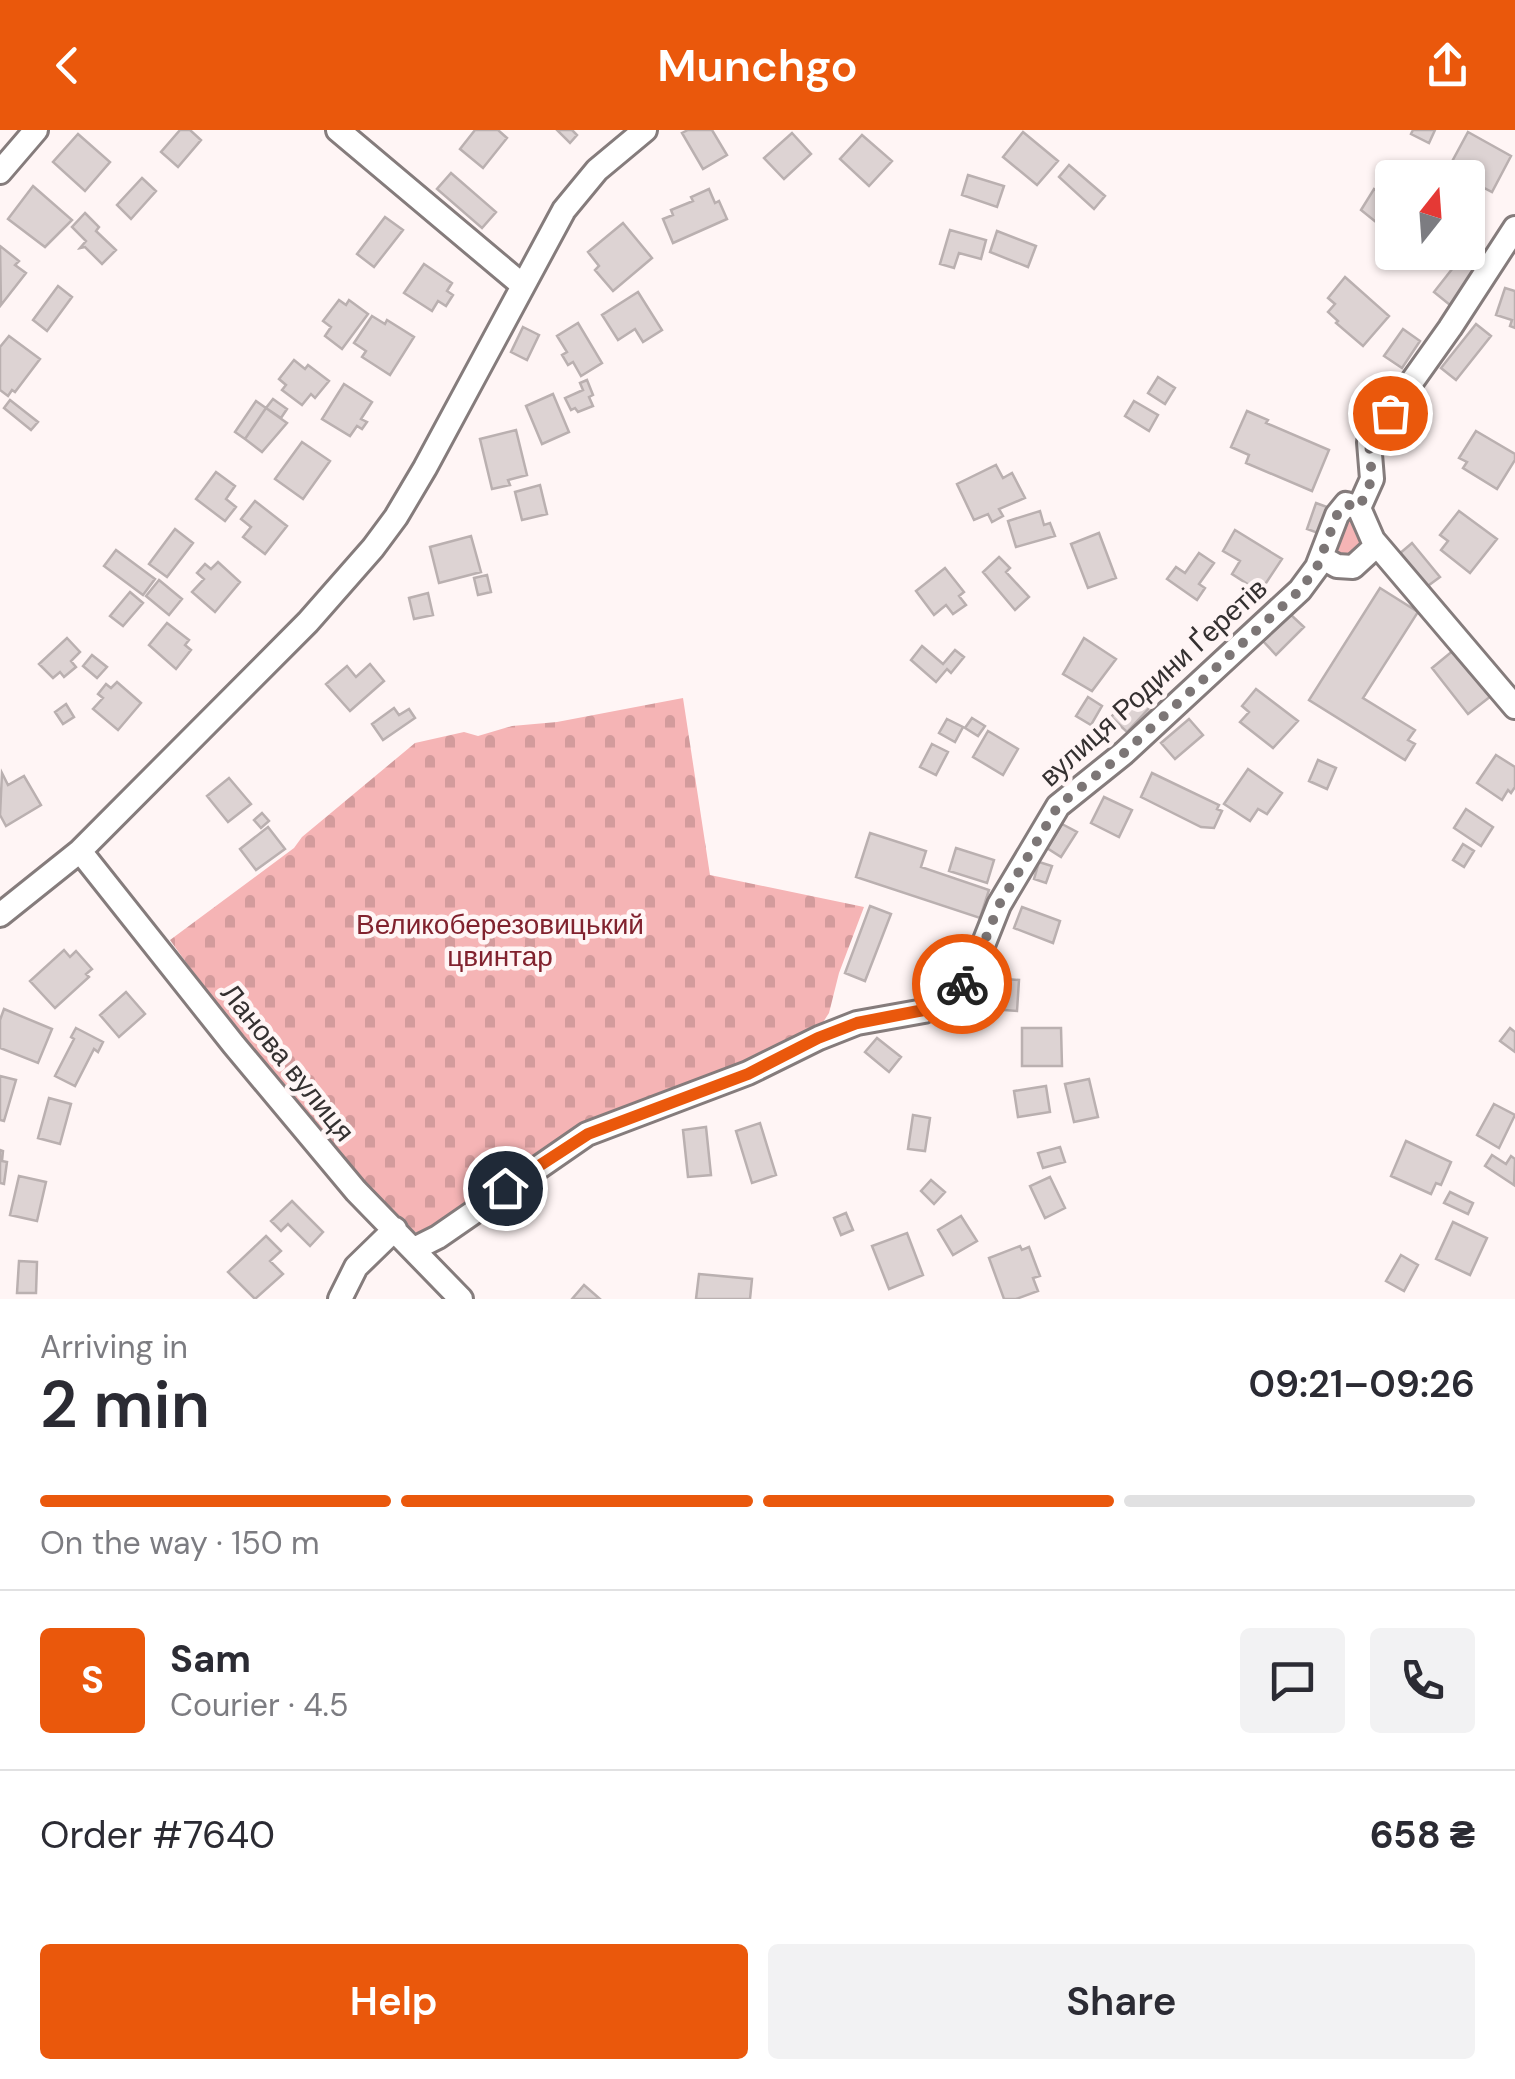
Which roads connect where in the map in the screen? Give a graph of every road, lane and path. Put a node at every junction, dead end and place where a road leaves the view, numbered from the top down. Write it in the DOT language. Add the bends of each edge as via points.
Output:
graph roads {
  1 [pos="36,130"];
  2 [pos="338,130"];
  3 [pos="645,130"];
  4 [pos="0,172"];
  5 [pos="1515,228"];
  6 [pos="1506,264"];
  7 [pos="521,284"];
  8 [pos="1359,508"];
  9 [pos="1377,545"];
  10 [pos="1321,558"];
  11 [pos="1515,707"];
  12 [pos="80,851"];
  13 [pos="0,915"];
  14 [pos="394,1229"];
  15 [pos="414,1249"];
  16 [pos="340,1299"];
  17 [pos="462,1299"];
  1 -- 4 [label="street"];
  2 -- 7 [label="street"];
  3 -- 7 [label="street" via="596,170"];
  5 -- 6 [label="street"];
  6 -- 8 [label="street" via="1369,442 1372,479"];
  7 -- 12 [label="street" via="425,468 372,548 308,622"];
  8 -- 9 [label="street"];
  8 -- 10 [label="street, вулиця Родини Ґеретів" via="1346,504 1337,515"];
  9 -- 10 [label="street" via="1353,567"];
  9 -- 11 [label="street"];
  10 -- 15 [label="street, вулиця Родини Ґеретів" via="1300,590 1058,806 999,905 972,973 952,994 924,1010 844,1028 748,1074 588,1134"];
  12 -- 13 [label="street"];
  12 -- 14 [label="street, Ланова вулиця" via="258,1075"];
  14 -- 15 [label="street, Ланова вулиця"];
  14 -- 16 [label="street" via="356,1267"];
  15 -- 17 [label="street, Ланова вулиця"];
}
